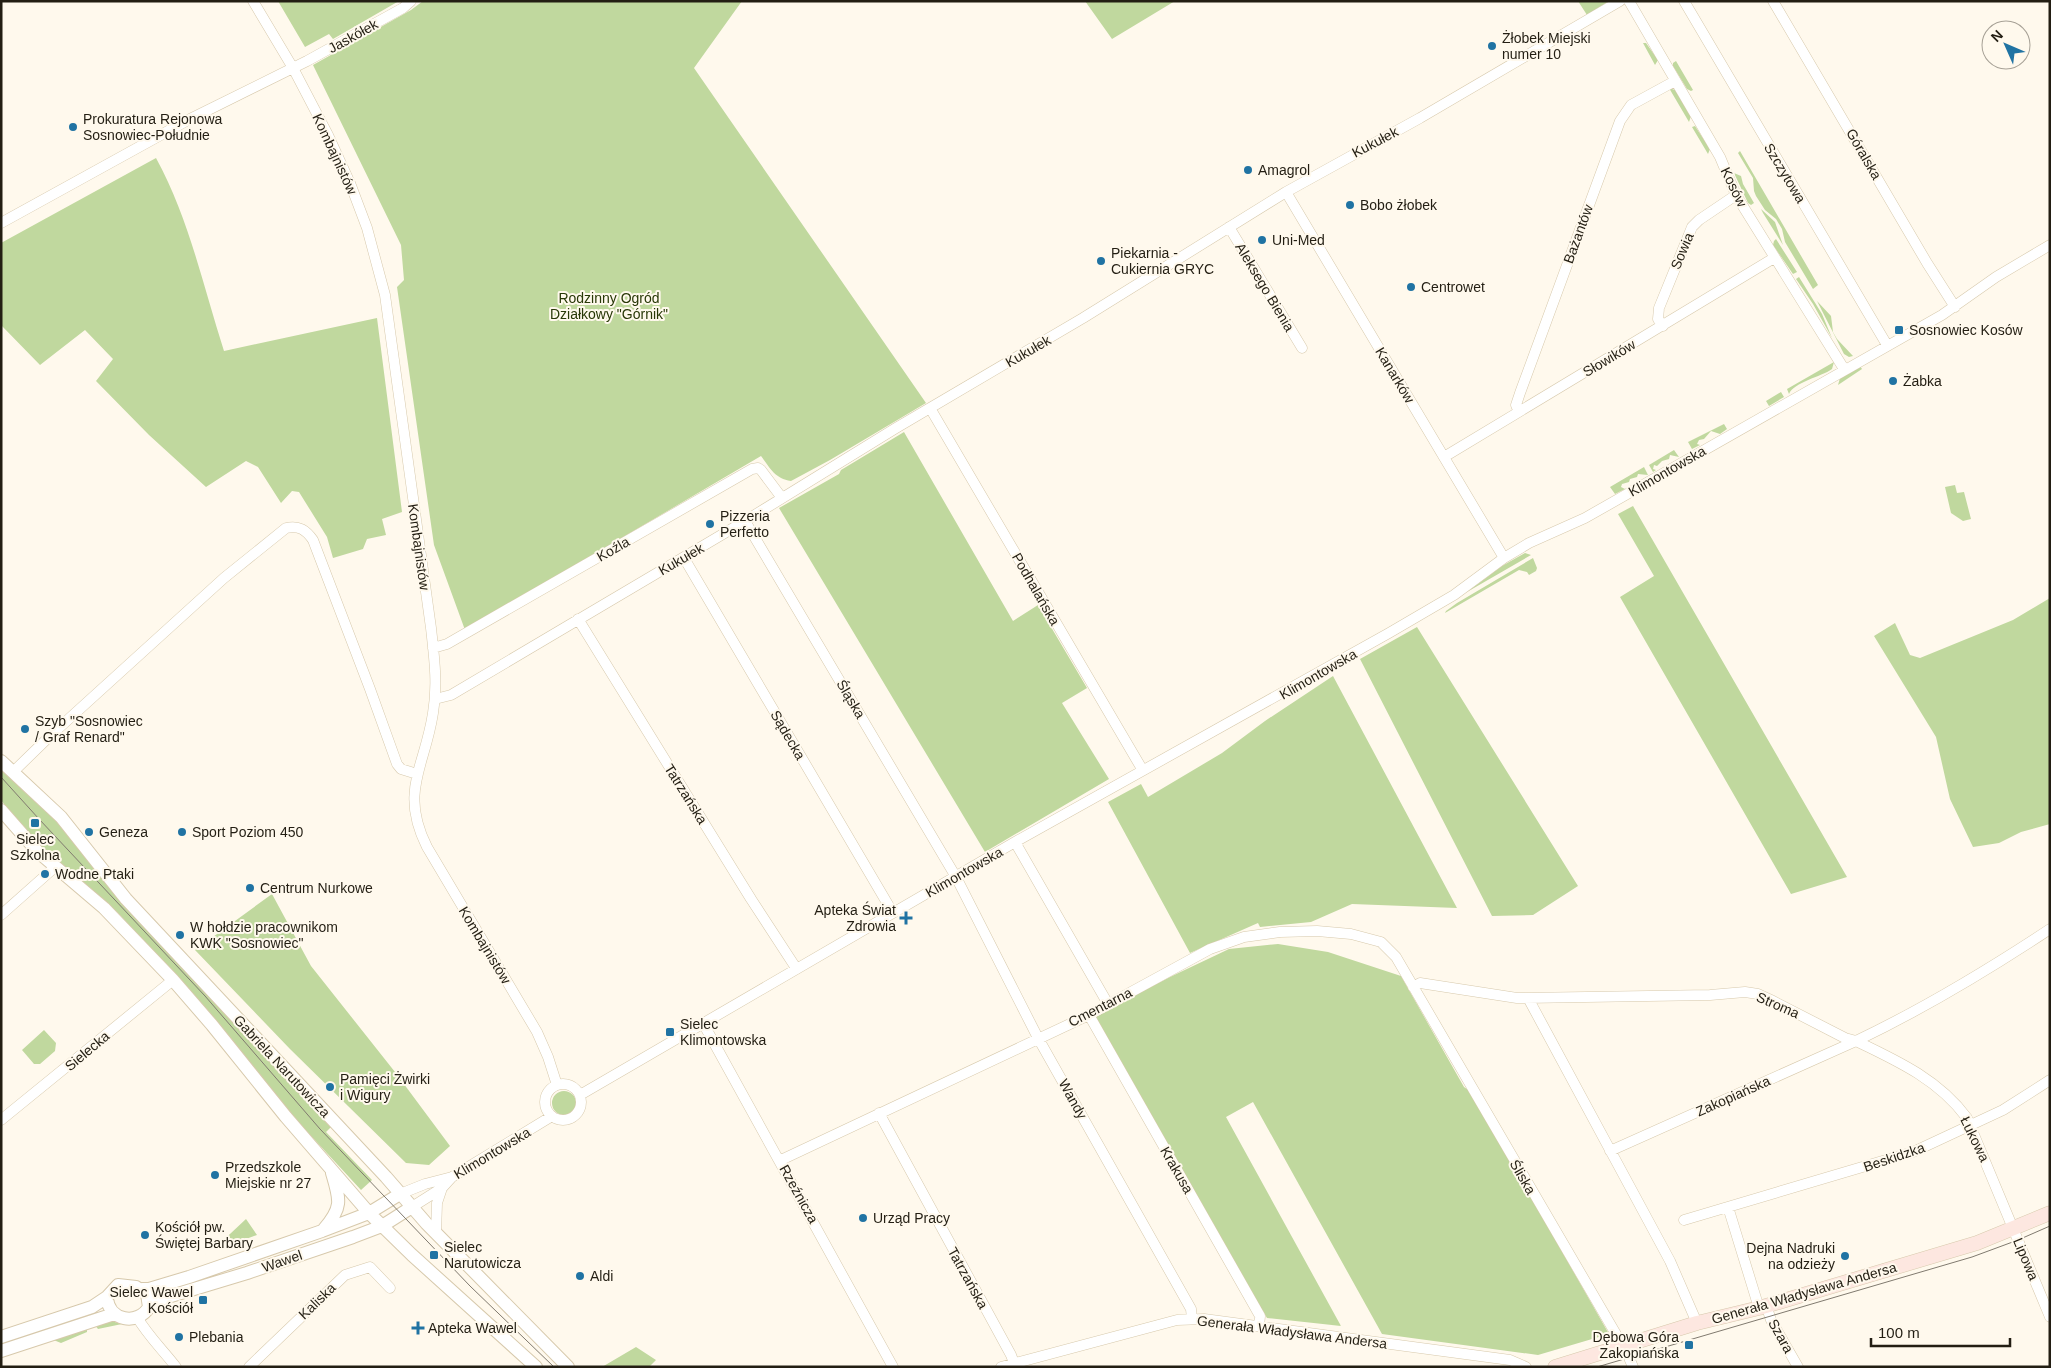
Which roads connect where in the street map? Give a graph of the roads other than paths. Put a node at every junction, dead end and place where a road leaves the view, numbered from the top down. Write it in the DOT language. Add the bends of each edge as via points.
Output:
graph roads {
  1 [pos="253,1"];
  2 [pos="411,1"];
  3 [pos="1620,1"];
  4 [pos="1629,1"];
  5 [pos="1684,1"];
  6 [pos="1773,1"];
  7 [pos="293,68"];
  8 [pos="1675,81"];
  9 [pos="1286,192"];
  10 [pos="1736,194"];
  11 [pos="1,223"];
  12 [pos="1229,227"];
  13 [pos="2050,245"];
  14 [pos="1774,258"];
  15 [pos="1955,307"];
  16 [pos="1663,326"];
  17 [pos="1887,345"];
  18 [pos="1302,348"];
  19 [pos="1844,369"];
  20 [pos="930,408"];
  21 [pos="1520,412"];
  22 [pos="1444,457"];
  23 [pos="782,498"];
  24 [pos="745,521"];
  25 [pos="684,558"];
  26 [pos="1504,558"];
  27 [pos="578,619"];
  28 [pos="433,648"];
  29 [pos="435,699"];
  30 [pos="1,760"];
  31 [pos="1142,770"];
  32 [pos="13,772"];
  33 [pos="417,774"];
  34 [pos="1,810"];
  35 [pos="1015,842"];
  36 [pos="55,867"];
  37 [pos="956,877"];
  38 [pos="893,913"];
  39 [pos="1,915"];
  40 [pos="2050,929"];
  41 [pos="796,968"];
  42 [pos="173,980"];
  43 [pos="1413,986"];
  44 [pos="1528,998"];
  45 [pos="1108,1004"];
  46 [pos="1089,1015"];
  47 [pos="703,1023"];
  48 [pos="1038,1038"];
  49 [pos="1856,1041"];
  50 [pos="2050,1080"];
  51 [pos="557,1085"];
  52 [pos="580,1095"];
  53 [pos="879,1114"];
  54 [pos="552,1116"];
  55 [pos="1,1120"];
  56 [pos="1971,1126"];
  57 [pos="1610,1151"];
  58 [pos="781,1160"];
  59 [pos="330,1168"];
  60 [pos="452,1178"];
  61 [pos="442,1188"];
  62 [pos="400,1194"];
  63 [pos="412,1207"];
  64 [pos="1728,1207"];
  65 [pos="370,1213"];
  66 [pos="2050,1213"];
  67 [pos="1684,1220"];
  68 [pos="382,1226"];
  69 [pos="2013,1228"];
  70 [pos="322,1232"];
  71 [pos="436,1233"];
  72 [pos="390,1288"];
  73 [pos="142,1289"];
  74 [pos="107,1298"];
  75 [pos="149,1306"];
  76 [pos="1763,1307"];
  77 [pos="114,1314"];
  78 [pos="137,1317"];
  79 [pos="2050,1317"];
  80 [pos="1192,1319"];
  81 [pos="1697,1323"];
  82 [pos="1259,1326"];
  83 [pos="1,1337"];
  84 [pos="1622,1346"];
  85 [pos="1,1350"];
  86 [pos="1014,1363"];
  87 [pos="176,1367"];
  88 [pos="249,1367"];
  89 [pos="536,1367"];
  90 [pos="568,1367"];
  91 [pos="893,1367"];
  92 [pos="1001,1367"];
  93 [pos="1526,1367"];
  94 [pos="1555,1367"];
  95 [pos="1633,1367"];
  96 [pos="1798,1367"];
  1 -- 7 [label="street, Kombajnistów"];
  2 -- 7 [label="street, Jaskółek"];
  3 -- 9 [label="street, Kukułek"];
  4 -- 8 [label="street, Kosów"];
  5 -- 17 [label="street, Szczytowa"];
  6 -- 15 [label="street, Góralska"];
  7 -- 11 [label="street, Jaskółek" via="188,120"];
  7 -- 28 [label="street, Kombajnistów" via="350,183 383,286"];
  8 -- 10 [label="street, Kosów" via="1720,156"];
  8 -- 21 [label="street, Bażantów" via="1632,105 1620,121 1520,393 1516,405"];
  9 -- 12 [label="street, Kukułek"];
  9 -- 22 [label="street, Kanarków"];
  10 -- 14 [label="street, Kosów"];
  10 -- 16 [label="street, Sowia" via="1699,220 1689,232 1659,308 1658,319"];
  12 -- 18 [label="street, Aleksego Bienia"];
  12 -- 20 [label="street, Kukułek"];
  13 -- 15 [label="street, Klimontowska" via="1996,277"];
  14 -- 16 [label="street, Słowików"];
  14 -- 19 [label="street, Kosów"];
  15 -- 17 [label="street, Klimontowska"];
  16 -- 21 [label="street, Słowików"];
  17 -- 19 [label="street, Klimontowska"];
  19 -- 26 [label="street, Klimontowska" via="1601,509"];
  20 -- 23 [label="street, Kukułek"];
  20 -- 31 [label="street, Podhalańska"];
  21 -- 22 [label="street, Słowików"];
  22 -- 26 [label="street, Kanarków"];
  23 -- 24 [label="street, Kukułek"];
  23 -- 28 [label="street, Koźla" via="761,470 752,469 447,644"];
  24 -- 25 [label="street, Kukułek"];
  24 -- 37 [label="street, Śląska"];
  25 -- 27 [label="street, Kukułek"];
  25 -- 38 [label="street, Sądecka"];
  26 -- 31 [label="street, Klimontowska" via="1454,595"];
  27 -- 29 [label="street, Kukułek" via="451,695"];
  27 -- 41 [label="street, Tatrzańska"];
  28 -- 29 [label="street, Kombajnistów"];
  29 -- 33 [label="street, Kombajnistów" via="431,728"];
  30 -- 32 [label="street, Gabriela Narutowicza"];
  31 -- 35 [label="street, Klimontowska"];
  32 -- 33 [label="street" via="242,562 277,534 292,527 303,529 314,542 397,764 401,769"];
  32 -- 62 [label="street, Gabriela Narutowicza" via="61,817 126,900"];
  33 -- 51 [label="street, Kombajnistów" via="414,811 421,835 536,1032"];
  34 -- 36 [label="street, Gabriela Narutowicza"];
  35 -- 37 [label="street, Klimontowska"];
  35 -- 45 [label="street"];
  36 -- 39 [label="street"];
  36 -- 42 [label="street, Gabriela Narutowicza" via="104,908"];
  37 -- 38 [label="street, Klimontowska"];
  37 -- 48 [label="street, Wandy"];
  38 -- 41 [label="street, Klimontowska"];
  40 -- 49 [label="street" via="1958,986"];
  41 -- 47 [label="street, Klimontowska"];
  42 -- 55 [label="street, Sielecka"];
  42 -- 59 [label="street, Gabriela Narutowicza"];
  43 -- 44 [label="street, Stroma" via="1420,983"];
  43 -- 45 [label="street, Cmentarna" via="1396,956 1381,942 1351,934 1280,932 1244,937 1210,949"];
  43 -- 84 [label="street, Śliska"];
  44 -- 49 [label="street, Stroma" via="1752,993"];
  44 -- 57 [label="street"];
  45 -- 46 [label="street, Cmentarna"];
  46 -- 48 [label="street, Cmentarna"];
  46 -- 82 [label="street, Krakusa" via="1260,1316"];
  47 -- 52 [label="street, Klimontowska"];
  47 -- 58 [label="street, Rzeźnicza"];
  48 -- 53 [label="street, Cmentarna"];
  48 -- 80 [label="street, Wandy" via="1191,1309"];
  49 -- 56 [label="street, Łukowa" via="1902,1063 1941,1090 1957,1105"];
  49 -- 57 [label="street, Zakopiańska"];
  50 -- 56 [label="street, Beskidzka"];
  51 -- 52 [label="street" via="571,1086"];
  51 -- 54 [label="street" via="546,1099"];
  52 -- 54 [label="street" via="579,1110 572,1117"];
  53 -- 58 [label="street, Cmentarna"];
  53 -- 86 [label="street, Tatrzańska"];
  54 -- 60 [label="street, Klimontowska"];
  56 -- 64 [label="street, Beskidzka" via="1913,1152"];
  56 -- 69 [label="street, Łukowa"];
  57 -- 81 [label="street" via="1670,1261"];
  58 -- 91 [label="street, Rzeźnicza"];
  59 -- 65 [label="street, Gabriela Narutowicza"];
  59 -- 70 [label="street, Gabriela Narutowicza" via="340,1202 335,1217"];
  60 -- 61 [label="street"];
  60 -- 62 [label="street, Klimontowska"];
  61 -- 63 [label="street"];
  61 -- 71 [label="street" via="437,1203"];
  62 -- 63 [label="street, Gabriela Narutowicza"];
  62 -- 65 [label="street, Wawel"];
  63 -- 68 [label="street, Wawel"];
  63 -- 71 [label="street, Gabriela Narutowicza"];
  64 -- 67 [label="street, Beskidzka"];
  64 -- 76 [label="street"];
  65 -- 68 [label="street, Gabriela Narutowicza"];
  65 -- 70 [label="street, Wawel"];
  66 -- 69 [label="main road, Generała Władysława Andersa"];
  68 -- 75 [label="street, Wawel" via="161,1299"];
  68 -- 89 [label="street, Gabriela Narutowicza"];
  69 -- 76 [label="main road, Generała Władysława Andersa" via="1977,1243"];
  69 -- 79 [label="street, Lipowa"];
  70 -- 73 [label="street, Wawel" via="190,1277"];
  71 -- 90 [label="street, Gabriela Narutowicza"];
  72 -- 88 [label="street, Kaliska" via="370,1267 345,1275"];
  73 -- 74 [label="street" via="118,1285"];
  73 -- 75 [label="street" via="147,1294"];
  74 -- 77 [label="street" via="109,1309"];
  74 -- 83 [label="street" via="92,1307"];
  75 -- 78 [label="street" via="144,1314"];
  76 -- 81 [label="main road, Generała Władysława Andersa"];
  76 -- 96 [label="street, Szara"];
  77 -- 78 [label="street"];
  77 -- 85 [label="street"];
  78 -- 87 [label="street"];
  80 -- 82 [label="street, Generała Władysława Andersa"];
  80 -- 86 [label="street, Generała Władysława Andersa" via="1177,1320"];
  81 -- 84 [label="main road, Generała Władysława Andersa"];
  82 -- 93 [label="street, Generała Władysława Andersa" via="1510,1360"];
  84 -- 94 [label="main road, Generała Władysława Andersa"];
  84 -- 95 [label="street, Śliska"];
  86 -- 92 [label="street, Generała Władysława Andersa"];
}
